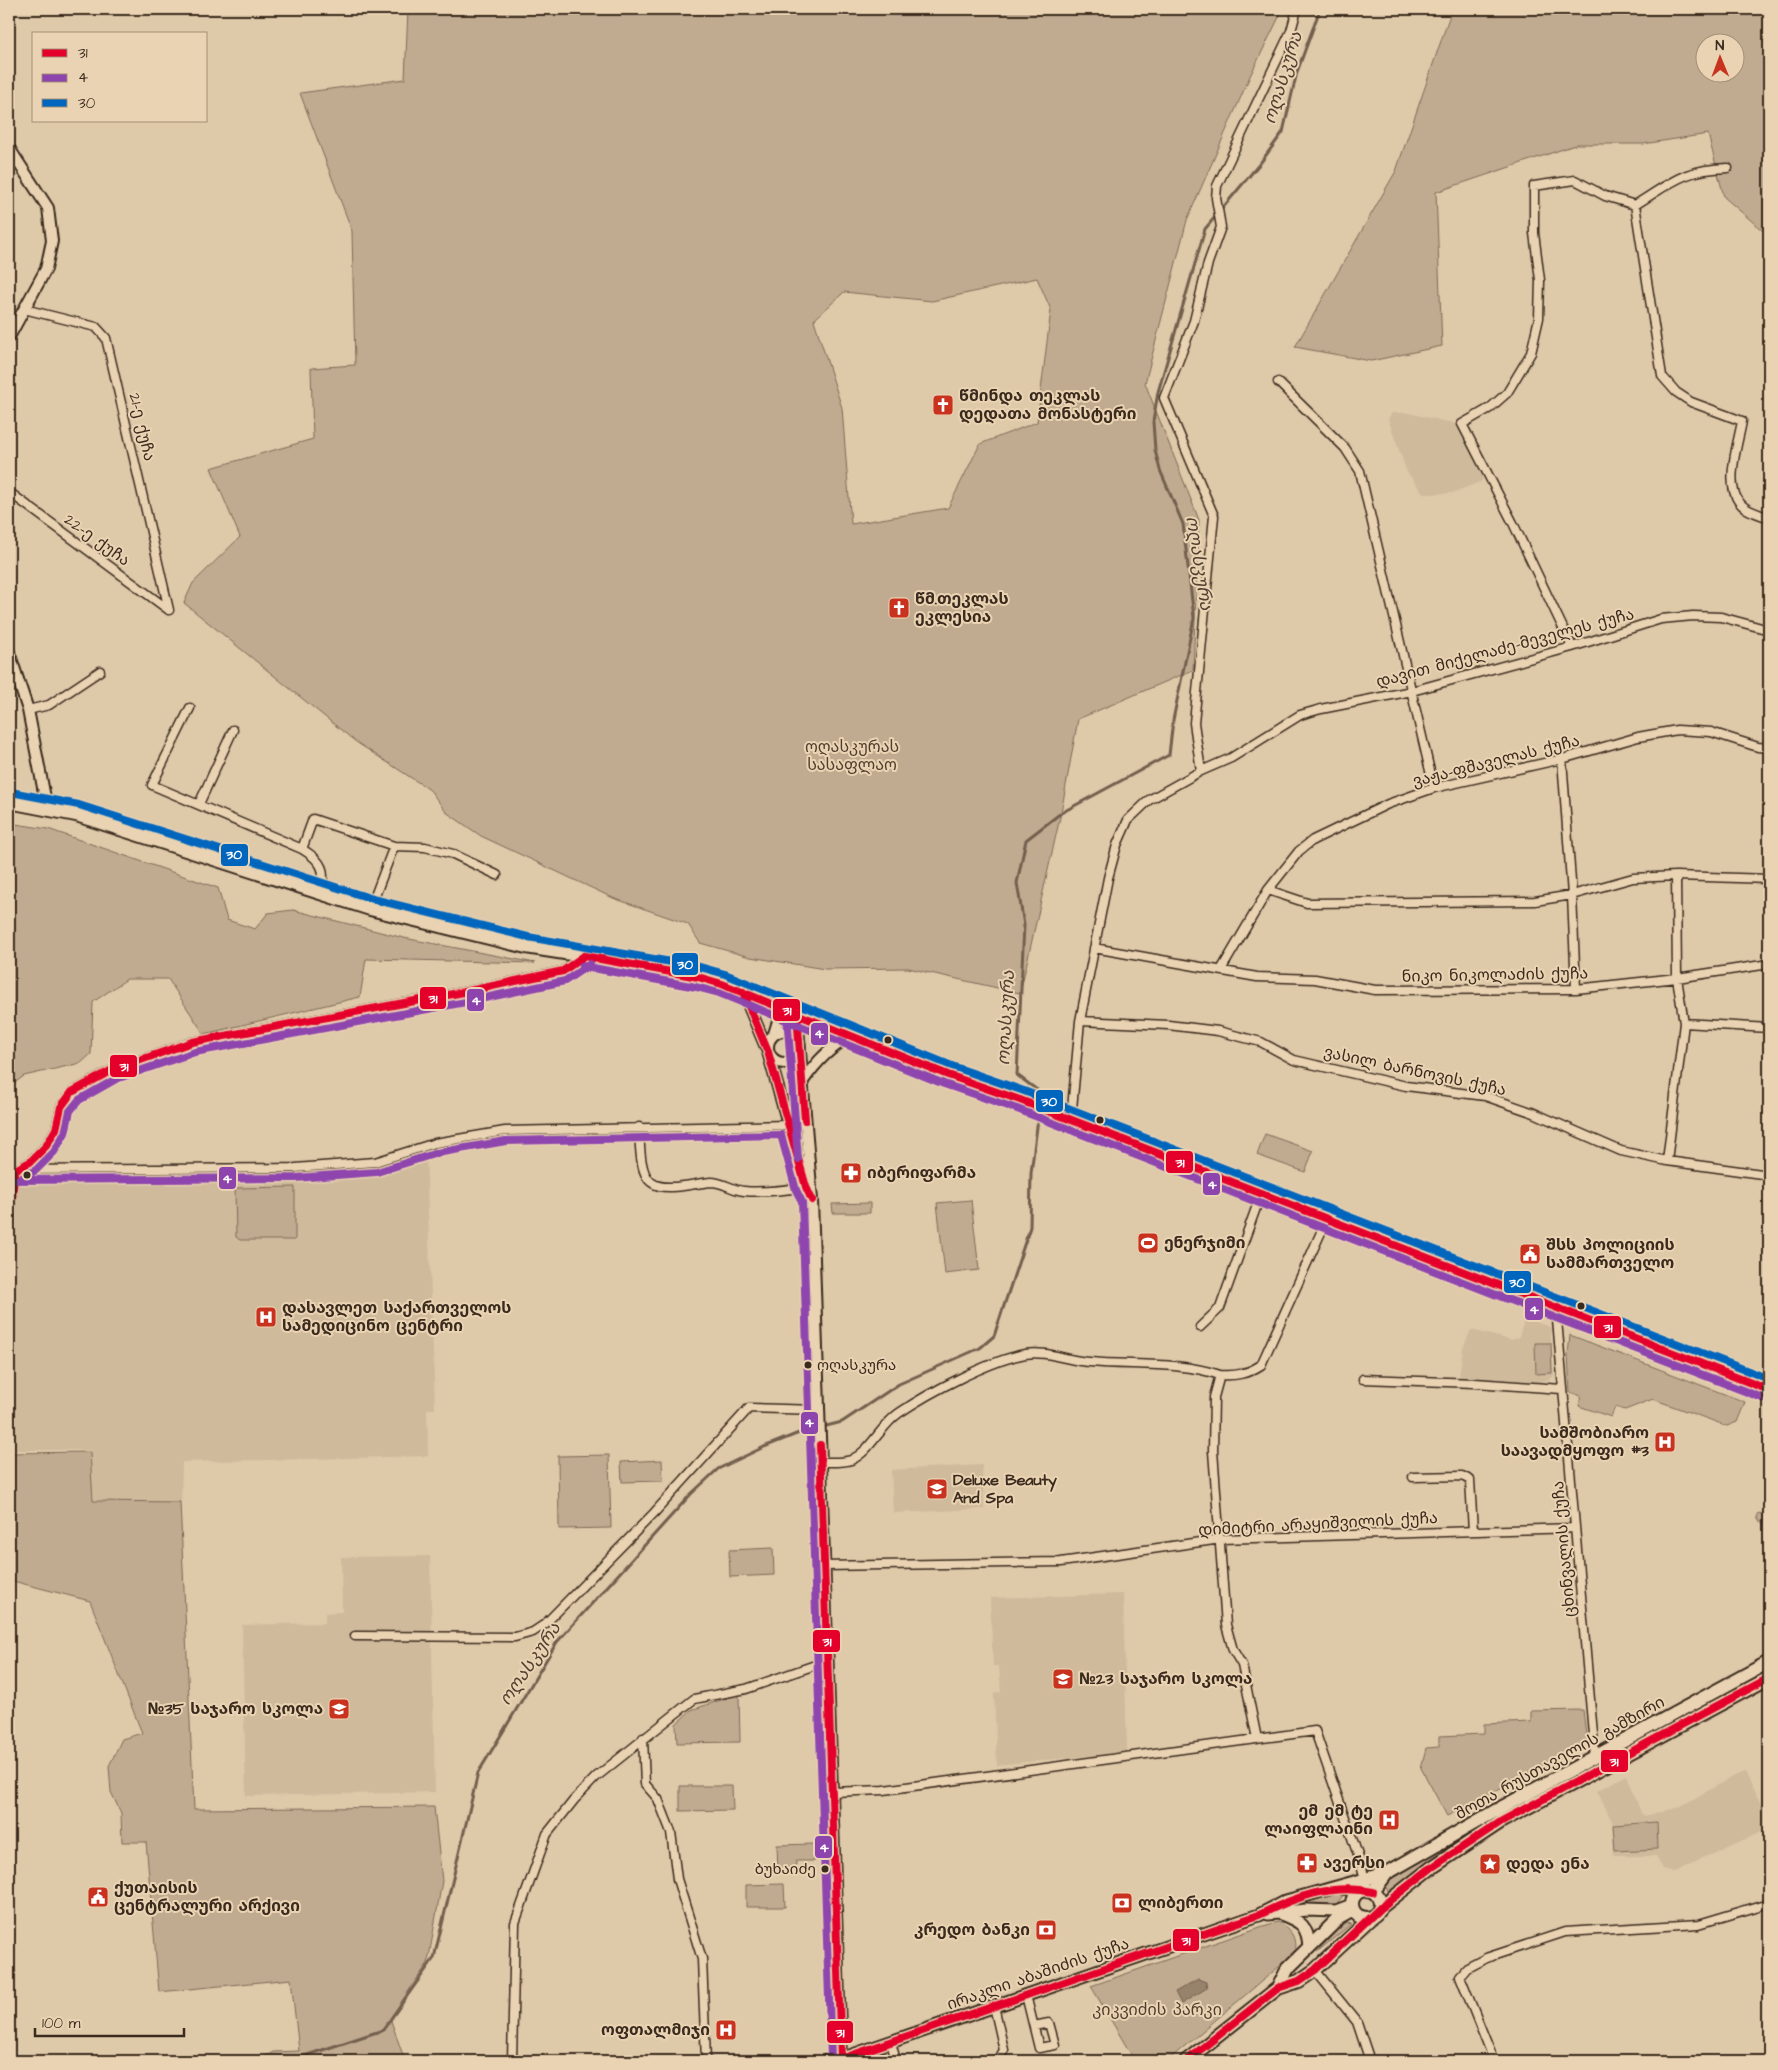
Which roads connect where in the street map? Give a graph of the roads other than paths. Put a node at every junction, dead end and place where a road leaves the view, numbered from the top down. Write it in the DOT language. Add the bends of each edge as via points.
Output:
graph roads {
  1 [pos="1297,9"];
  2 [pos="9,148"];
  3 [pos="1728,168"];
  4 [pos="1635,205"];
  5 [pos="24,309"];
  6 [pos="13,322"];
  7 [pos="9,337"];
  8 [pos="1278,382"];
  9 [pos="9,492"];
  10 [pos="1769,518"];
  11 [pos="169,610"];
  12 [pos="1769,630"];
  13 [pos="1572,647"];
  14 [pos="9,652"];
  15 [pos="100,671"];
  16 [pos="1412,691"];
  17 [pos="190,708"];
  18 [pos="28,710"];
  19 [pos="233,730"];
  20 [pos="1769,748"];
  21 [pos="1562,759"];
  22 [pos="1201,770"];
  23 [pos="1434,788"];
  24 [pos="9,802"];
  25 [pos="199,804"];
  26 [pos="47,808"];
  27 [pos="394,846"];
  28 [pos="302,849"];
  29 [pos="497,876"];
  30 [pos="1676,876"];
  31 [pos="1769,879"];
  32 [pos="1268,890"];
  33 [pos="322,894"];
  34 [pos="1572,895"];
  35 [pos="370,909"];
  36 [pos="1094,948"];
  37 [pos="584,956"];
  38 [pos="1769,964"];
  39 [pos="1221,970"];
  40 [pos="1677,978"];
  41 [pos="1576,989"];
  42 [pos="743,992"];
  43 [pos="785,1010"];
  44 [pos="797,1014"];
  45 [pos="1080,1021"];
  46 [pos="1684,1023"];
  47 [pos="1769,1028"];
  48 [pos="774,1034"];
  49 [pos="851,1036"];
  50 [pos="800,1048"];
  51 [pos="768,1052"];
  52 [pos="803,1081"];
  53 [pos="1071,1120"];
  54 [pos="805,1122"];
  55 [pos="789,1125"];
  56 [pos="639,1127"];
  57 [pos="1667,1160"];
  58 [pos="15,1170"];
  59 [pos="1769,1175"];
  60 [pos="806,1187"];
  61 [pos="1262,1194"];
  62 [pos="812,1200"];
  63 [pos="1327,1219"];
  64 [pos="9,1223"];
  65 [pos="1556,1308"];
  66 [pos="1200,1328"];
  67 [pos="1220,1375"];
  68 [pos="1363,1378"];
  69 [pos="1562,1389"];
  70 [pos="1769,1390"];
  71 [pos="819,1414"];
  72 [pos="821,1462"];
  73 [pos="1413,1477"];
  74 [pos="1575,1528"];
  75 [pos="1474,1531"];
  76 [pos="1221,1539"];
  77 [pos="824,1566"];
  78 [pos="355,1636"];
  79 [pos="827,1661"];
  80 [pos="1769,1662"];
  81 [pos="1769,1678"];
  82 [pos="643,1738"];
  83 [pos="1257,1739"];
  84 [pos="1596,1757"];
  85 [pos="832,1792"];
  86 [pos="1367,1888"];
  87 [pos="1769,1903"];
  88 [pos="1353,1908"];
  89 [pos="1377,1911"];
  90 [pos="1276,1913"];
  91 [pos="1259,1915"];
  92 [pos="1309,1948"];
  93 [pos="1315,1970"];
  94 [pos="1278,1988"];
  95 [pos="1026,1995"];
  96 [pos="994,2006"];
  97 [pos="1034,2026"];
  98 [pos="891,2042"];
  99 [pos="841,2059"];
  100 [pos="512,2061"];
  101 [pos="706,2061"];
  102 [pos="827,2061"];
  103 [pos="896,2061"];
  104 [pos="998,2061"];
  105 [pos="1187,2061"];
  106 [pos="1370,2061"];
  107 [pos="1494,2061"];
  1 -- 22 [label="street" via="1291,31 1217,186 1221,227 1208,263 1194,321 1164,398 1214,516 1194,724"];
  2 -- 5 [label="street" via="48,208 50,218 52,241 46,269"];
  3 -- 4 [label="street" via="1708,168 1689,173"];
  4 -- 10 [label="street" via="1662,376 1676,392 1691,402 1742,421 1731,480 1735,496 1746,509"];
  4 -- 13 [label="street" via="1604,196 1575,180 1534,186 1540,318 1531,353 1507,393 1490,408 1462,424"];
  5 -- 6 [label="street"];
  5 -- 11 [label="street, 21-ე ქუჩა" via="96,327 106,338"];
  6 -- 7 [label="street"];
  8 -- 16 [label="street" via="1345,448 1360,471"];
  9 -- 11 [label="street, 22-ე ქუჩა"];
  12 -- 13 [label="street, დავით მიქელაძე-მეველეს ქუჩა" via="1721,617 1693,616 1661,619"];
  13 -- 16 [label="street, დავით მიქელაძე-მეველეს ქუჩა"];
  14 -- 18 [label="street"];
  15 -- 18 [label="street" via="49,705"];
  16 -- 22 [label="street, დავით მიქელაძე-მეველეს ქუჩა" via="1300,715 1231,758"];
  16 -- 23 [label="street"];
  17 -- 25 [label="street" via="152,785"];
  18 -- 26 [label="street"];
  19 -- 25 [label="street"];
  20 -- 21 [label="street, ვაჟა-ფშაველას ქუჩა" via="1711,732 1677,730"];
  21 -- 23 [label="street, ვაჟა-ფშაველას ქუჩა"];
  21 -- 34 [label="street"];
  22 -- 36 [label="street, დავით მიქელაძე-მეველეს ქუჩა" via="1149,800 1128,820 1108,878"];
  23 -- 32 [label="street, ვაჟა-ფშაველას ქუჩა" via="1388,804 1313,840 1299,851"];
  24 -- 26 [label="main road"];
  25 -- 28 [label="street"];
  26 -- 33 [label="main road"];
  27 -- 28 [label="street" via="313,819"];
  27 -- 29 [label="street" via="425,847 453,854"];
  27 -- 35 [label="street"];
  28 -- 33 [label="street" via="321,865 325,875"];
  30 -- 31 [label="street"];
  30 -- 34 [label="street" via="1633,878"];
  30 -- 40 [label="street"];
  32 -- 34 [label="street" via="1307,902 1535,901"];
  32 -- 39 [label="street, ვაჟა-ფშაველას ქუჩა"];
  33 -- 35 [label="main road"];
  34 -- 41 [label="street"];
  35 -- 37 [label="main road" via="526,947"];
  36 -- 39 [label="street"];
  36 -- 45 [label="street, დავით მიქელაძე-მეველეს ქუჩა"];
  37 -- 42 [label="main road" via="698,977"];
  37 -- 58 [label="street" via="563,971 192,1042 112,1070 72,1092 62,1107 56,1129 46,1146 30,1162"];
  38 -- 40 [label="street, ნიკო ნიკოლაძის ქუჩა"];
  39 -- 41 [label="street, ნიკო ნიკოლაძის ქუჩა" via="1257,977 1314,979 1374,990"];
  40 -- 41 [label="street, ნიკო ნიკოლაძის ქუჩა"];
  40 -- 46 [label="street"];
  42 -- 43 [label="main road"];
  42 -- 51 [label="street"];
  43 -- 44 [label="main road"];
  43 -- 48 [label="street"];
  44 -- 49 [label="main road"];
  44 -- 50 [label="street"];
  45 -- 53 [label="street, დავით მიქელაძე-მეველეს ქუჩა"];
  45 -- 57 [label="street, ვასილ ბარნოვის ქუჩა" via="1218,1031 1261,1042 1294,1060 1406,1086 1485,1096 1534,1112 1622,1151"];
  46 -- 47 [label="street"];
  46 -- 57 [label="street"];
  48 -- 50 [label="street" via="789,1032 797,1038"];
  48 -- 51 [label="street" via="768,1042"];
  49 -- 52 [label="street" via="825,1053"];
  49 -- 53 [label="main road"];
  50 -- 51 [label="street" via="793,1061 784,1064 774,1060"];
  50 -- 52 [label="street"];
  51 -- 55 [label="street"];
  52 -- 54 [label="street"];
  53 -- 61 [label="main road"];
  54 -- 55 [label="street"];
  54 -- 62 [label="street"];
  55 -- 56 [label="street"];
  55 -- 60 [label="street"];
  56 -- 58 [label="street" via="505,1131 435,1143 375,1162 295,1168"];
  56 -- 60 [label="street" via="642,1165 649,1181 658,1187 712,1182 744,1191"];
  57 -- 59 [label="street, ვასილ ბარნოვის ქუჩა"];
  58 -- 64 [label="street"];
  60 -- 62 [label="street"];
  61 -- 63 [label="main road"];
  61 -- 66 [label="street" via="1220,1308"];
  62 -- 71 [label="street"];
  63 -- 65 [label="main road"];
  63 -- 67 [label="street" via="1261,1365 1242,1374"];
  65 -- 69 [label="street, ცხინვალის ქუჩა"];
  65 -- 70 [label="main road"];
  67 -- 72 [label="street" via="1202,1369 1087,1362 1028,1353 1001,1359 937,1390 898,1414 876,1435 865,1452 849,1460"];
  67 -- 76 [label="street" via="1214,1397 1213,1451"];
  68 -- 69 [label="street"];
  69 -- 74 [label="street, ცხინვალის ქუჩა"];
  71 -- 72 [label="street"];
  71 -- 78 [label="street" via="749,1408 654,1513 545,1624 533,1632 516,1637"];
  72 -- 77 [label="street"];
  73 -- 75 [label="street" via="1462,1476 1470,1480"];
  74 -- 75 [label="street, დიმიტრი არაყიშვილის ქუჩა"];
  74 -- 84 [label="street, ცხინვალის ქუჩა"];
  75 -- 76 [label="street, დიმიტრი არაყიშვილის ქუჩა"];
  76 -- 77 [label="street, დიმიტრი არაყიშვილის ქუჩა" via="1061,1562"];
  76 -- 83 [label="street" via="1226,1625 1242,1665"];
  77 -- 79 [label="street"];
  79 -- 82 [label="street" via="746,1688 694,1700"];
  79 -- 85 [label="street"];
  80 -- 84 [label="main road, შოთა რუსთაველის გამზირი"];
  81 -- 89 [label="main road, შოთა რუსთაველის გამზირი" via="1502,1821 1431,1868"];
  82 -- 100 [label="street" via="574,1800 547,1834 515,1923"];
  82 -- 101 [label="street" via="645,1784 658,1799 671,1832 676,1879 702,1959"];
  83 -- 85 [label="street" via="884,1790"];
  83 -- 86 [label="street" via="1315,1731"];
  84 -- 86 [label="main road, შოთა რუსთაველის გამზირი" via="1497,1810 1387,1873"];
  85 -- 99 [label="street"];
  86 -- 88 [label="main road" via="1354,1897"];
  86 -- 89 [label="main road" via="1379,1898"];
  86 -- 91 [label="main road, ირაკლი აბაშიძის ქუჩა" via="1338,1887 1286,1901"];
  87 -- 107 [label="street" via="1699,1924 1565,1932 1486,1958 1467,1968 1460,1976"];
  88 -- 89 [label="main road" via="1363,1918"];
  88 -- 90 [label="main road, ირაკლი აბაშიძის ქუჩა"];
  88 -- 92 [label="main road"];
  89 -- 93 [label="main road, შოთა რუსთაველის გამზირი"];
  90 -- 91 [label="main road, ირაკლი აბაშიძის ქუჩა"];
  90 -- 92 [label="main road" via="1305,1927"];
  91 -- 95 [label="main road, ირაკლი აბაშიძის ქუჩა"];
  92 -- 94 [label="main road" via="1288,1968"];
  93 -- 94 [label="main road, შოთა რუსთაველის გამზირი" via="1300,1981"];
  93 -- 106 [label="street" via="1356,2022"];
  94 -- 105 [label="main road"];
  95 -- 96 [label="main road, ირაკლი აბაშიძის ქუჩა"];
  95 -- 97 [label="street"];
  96 -- 98 [label="main road, ირაკლი აბაშიძის ქუჩა"];
  96 -- 104 [label="street" via="1004,2050"];
  98 -- 99 [label="main road, ირაკლი აბაშიძის ქუჩა"];
  98 -- 103 [label="street"];
  99 -- 102 [label="main road, ირაკლი აბაშიძის ქუჩა"];
}
